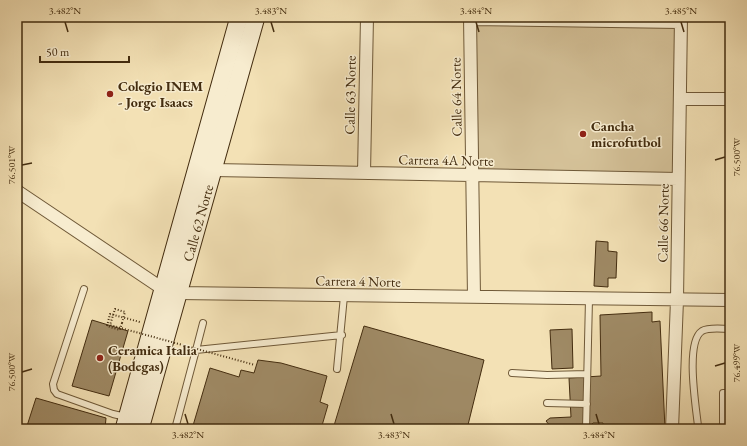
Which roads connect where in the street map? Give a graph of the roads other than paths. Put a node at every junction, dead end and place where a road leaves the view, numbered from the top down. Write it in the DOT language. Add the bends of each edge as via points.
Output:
graph roads {
  1 [pos="239,17"];
  2 [pos="256,17"];
  3 [pos="367,17"];
  4 [pos="470,18"];
  5 [pos="681,20"];
  6 [pos="680,99"];
  7 [pos="730,99"];
  8 [pos="213,170"];
  9 [pos="364,173"];
  10 [pos="472,175"];
  11 [pos="678,179"];
  12 [pos="17,191"];
  13 [pos="84,289"];
  14 [pos="170,291"];
  15 [pos="344,296"];
  16 [pos="474,297"];
  17 [pos="589,299"];
  18 [pos="677,300"];
  19 [pos="730,300"];
  20 [pos="203,323"];
  21 [pos="730,329"];
  22 [pos="342,335"];
  23 [pos="196,350"];
  24 [pos="337,369"];
  25 [pos="512,373"];
  26 [pos="587,374"];
  27 [pos="730,393"];
  28 [pos="547,403"];
  29 [pos="587,404"];
  30 [pos="126,423"];
  31 [pos="140,429"];
  32 [pos="175,429"];
  33 [pos="586,429"];
  34 [pos="672,429"];
  35 [pos="700,429"];
  36 [pos="723,429"];
  1 -- 14 [label="street, Calle 62 Norte"];
  2 -- 8 [label="street, Calle 62 Norte"];
  3 -- 9 [label="street, Calle 63 Norte"];
  4 -- 5 [label="street"];
  4 -- 10 [label="street, Calle 64 Norte"];
  5 -- 6 [label="street, Calle 66 Norte"];
  6 -- 7 [label="street"];
  6 -- 11 [label="street, Calle 66 Norte"];
  8 -- 9 [label="street, Carrera 4A Norte"];
  8 -- 14 [label="street, Calle 62 Norte"];
  9 -- 10 [label="street, Carrera 4A Norte"];
  10 -- 11 [label="street, Carrera 4A Norte"];
  10 -- 16 [label="street, Calle 64 Norte"];
  11 -- 18 [label="street, Calle 66 Norte"];
  12 -- 14 [label="street"];
  13 -- 30 [label="lane" via="53,384 54,390 57,394 113,414"];
  14 -- 15 [label="street, Carrera 4 Norte"];
  14 -- 30 [label="street, Calle 62 Norte"];
  14 -- 31 [label="street, Calle 62 Norte"];
  15 -- 16 [label="street, Carrera 4 Norte"];
  15 -- 22 [label="lane"];
  16 -- 17 [label="street, Carrera 4 Norte"];
  17 -- 18 [label="street, Carrera 4 Norte"];
  17 -- 26 [label="lane"];
  18 -- 19 [label="street, Carrera 4 Norte"];
  18 -- 34 [label="street, Calle 66 Norte"];
  20 -- 23 [label="lane"];
  21 -- 35 [label="lane" via="703,330 698,335 693,351 693,377"];
  22 -- 23 [label="lane"];
  22 -- 24 [label="lane"];
  23 -- 32 [label="lane"];
  25 -- 26 [label="lane"];
  26 -- 29 [label="lane"];
  27 -- 36 [label="lane" via="723,393"];
  28 -- 29 [label="lane"];
  29 -- 33 [label="lane"];
}
